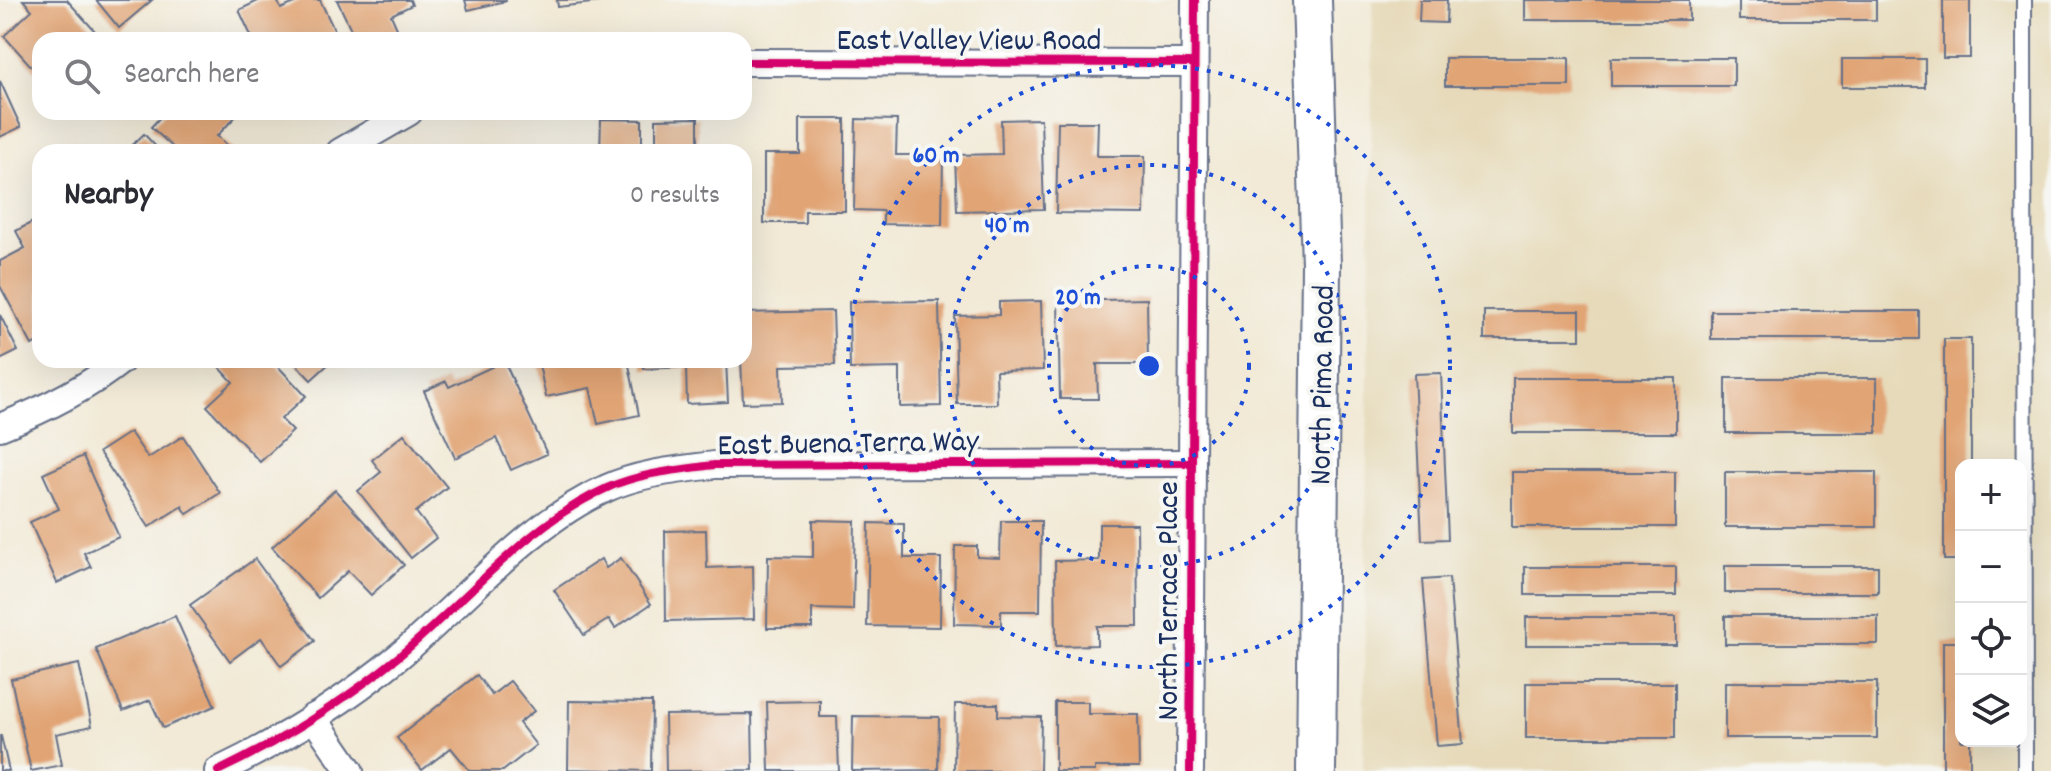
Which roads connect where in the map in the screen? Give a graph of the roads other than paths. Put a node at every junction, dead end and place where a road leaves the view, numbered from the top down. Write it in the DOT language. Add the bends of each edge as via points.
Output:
graph roads {
  1 [pos="1195,0"];
  2 [pos="1312,0"];
  3 [pos="2024,0"];
  4 [pos="752,62"];
  5 [pos="1194,63"];
  6 [pos="395,120"];
  7 [pos="354,144"];
  8 [pos="112,368"];
  9 [pos="0,427"];
  10 [pos="1191,463"];
  11 [pos="313,717"];
  12 [pos="218,771"];
  13 [pos="350,771"];
  14 [pos="1190,771"];
  15 [pos="1316,771"];
  16 [pos="2025,771"];
  1 -- 5 [label="street, North Terrace Place"];
  2 -- 15 [label="main road, North Pima Road" via="1321,264"];
  3 -- 16 [label="lane"];
  4 -- 5 [label="street, East Valley View Road"];
  5 -- 10 [label="street, North Terrace Place"];
  6 -- 7 [label="street"];
  8 -- 9 [label="street"];
  10 -- 11 [label="street, East Buena Terra Way" via="714,465 653,473 607,488 562,513 397,657"];
  10 -- 14 [label="street, North Terrace Place"];
  11 -- 12 [label="street, East Buena Terra Way"];
  11 -- 13 [label="street"];
}
